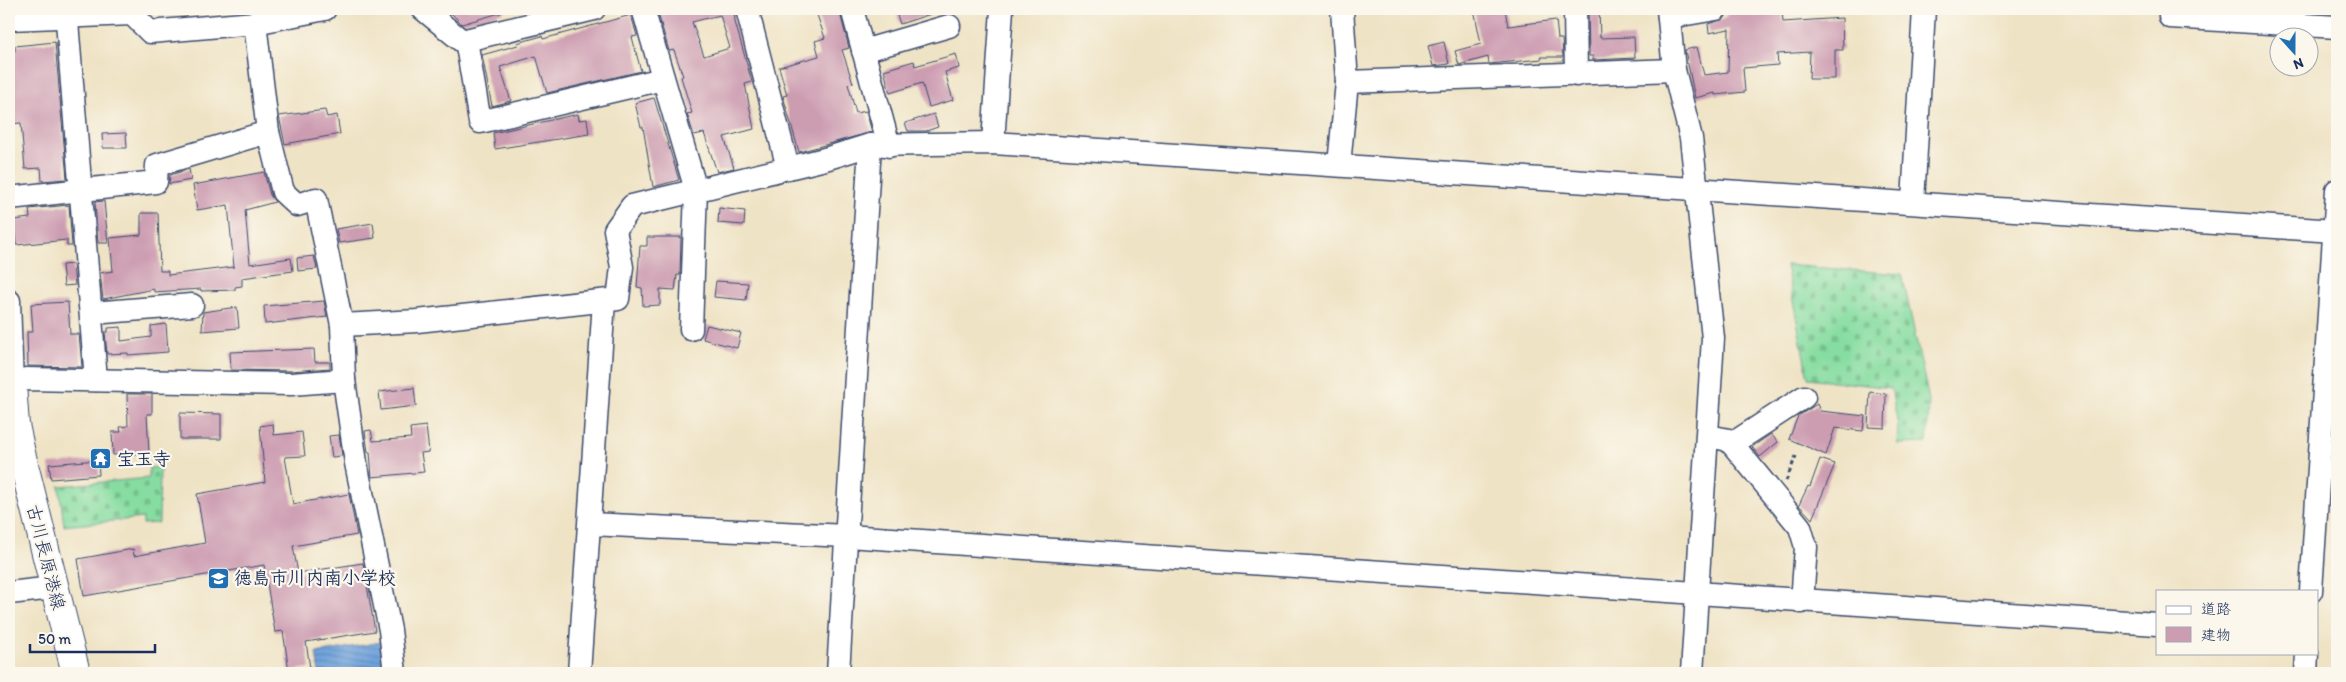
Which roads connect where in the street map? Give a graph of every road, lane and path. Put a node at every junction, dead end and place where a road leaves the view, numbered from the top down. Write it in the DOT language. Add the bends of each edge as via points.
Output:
graph roads {
  1 [pos="325,9"];
  2 [pos="423,9"];
  3 [pos="594,9"];
  4 [pos="643,9"];
  5 [pos="747,9"];
  6 [pos="852,9"];
  7 [pos="1002,9"];
  8 [pos="1342,9"];
  9 [pos="1575,9"];
  10 [pos="1716,9"];
  11 [pos="1924,9"];
  12 [pos="2170,9"];
  13 [pos="132,12"];
  14 [pos="67,13"];
  15 [pos="1668,13"];
  16 [pos="9,19"];
  17 [pos="255,23"];
  18 [pos="949,26"];
  19 [pos="2337,27"];
  20 [pos="466,40"];
  21 [pos="863,51"];
  22 [pos="1674,70"];
  23 [pos="1576,74"];
  24 [pos="664,79"];
  25 [pos="1347,82"];
  26 [pos="268,132"];
  27 [pos="994,143"];
  28 [pos="880,146"];
  29 [pos="1339,164"];
  30 [pos="788,168"];
  31 [pos="696,190"];
  32 [pos="1698,190"];
  33 [pos="2337,190"];
  34 [pos="81,191"];
  35 [pos="9,198"];
  36 [pos="1913,202"];
  37 [pos="2335,231"];
  38 [pos="9,301"];
  39 [pos="604,301"];
  40 [pos="192,305"];
  41 [pos="92,313"];
  42 [pos="342,325"];
  43 [pos="691,329"];
  44 [pos="96,380"];
  45 [pos="344,380"];
  46 [pos="11,385"];
  47 [pos="1804,397"];
  48 [pos="1708,436"];
  49 [pos="1732,444"];
  50 [pos="590,524"];
  51 [pos="847,536"];
  52 [pos="53,588"];
  53 [pos="2311,590"];
  54 [pos="9,593"];
  55 [pos="1697,594"];
  56 [pos="1802,602"];
  57 [pos="2156,624"];
  58 [pos="2307,654"];
  59 [pos="76,673"];
  60 [pos="395,673"];
  61 [pos="579,673"];
  62 [pos="838,673"];
  63 [pos="1692,673"];
  64 [pos="2306,673"];
  1 -- 17 [label="street"];
  2 -- 20 [label="street" via="462,41"];
  3 -- 20 [label="street"];
  4 -- 24 [label="street"];
  5 -- 30 [label="street"];
  6 -- 21 [label="street"];
  7 -- 27 [label="street"];
  8 -- 25 [label="street"];
  9 -- 23 [label="street"];
  10 -- 15 [label="street"];
  11 -- 36 [label="street"];
  12 -- 19 [label="street" via="2170,17"];
  13 -- 14 [label="street"];
  13 -- 17 [label="street" via="150,32"];
  14 -- 16 [label="street"];
  14 -- 34 [label="street"];
  15 -- 22 [label="street"];
  17 -- 26 [label="street"];
  18 -- 21 [label="street"];
  20 -- 24 [label="street" via="480,122"];
  21 -- 28 [label="street"];
  22 -- 23 [label="street"];
  22 -- 32 [label="street" via="1691,138"];
  23 -- 25 [label="street"];
  24 -- 31 [label="street"];
  25 -- 29 [label="street"];
  26 -- 34 [label="street" via="157,164 156,182"];
  26 -- 42 [label="street" via="283,192 297,205 316,199"];
  27 -- 28 [label="street"];
  27 -- 29 [label="street"];
  28 -- 30 [label="street"];
  28 -- 51 [label="street"];
  29 -- 32 [label="street"];
  30 -- 31 [label="street"];
  31 -- 39 [label="street" via="632,206 615,230 622,267 618,299"];
  31 -- 43 [label="street"];
  32 -- 36 [label="street"];
  32 -- 48 [label="street" via="1713,338"];
  33 -- 37 [label="street"];
  34 -- 35 [label="street"];
  34 -- 41 [label="street"];
  36 -- 37 [label="street"];
  37 -- 53 [label="street"];
  38 -- 46 [label="street"];
  39 -- 42 [label="street" via="417,321"];
  39 -- 50 [label="street"];
  40 -- 41 [label="street"];
  41 -- 44 [label="street"];
  42 -- 45 [label="street"];
  44 -- 45 [label="street" via="291,384"];
  44 -- 46 [label="street" via="26,379"];
  45 -- 60 [label="street"];
  46 -- 52 [label="main road, 古川長原港線" via="20,453"];
  47 -- 49 [label="street"];
  48 -- 49 [label="street" via="1729,440"];
  48 -- 55 [label="street"];
  49 -- 56 [label="street" via="1800,527 1806,546"];
  50 -- 51 [label="street"];
  50 -- 61 [label="street"];
  51 -- 55 [label="street"];
  51 -- 62 [label="street"];
  52 -- 54 [label="street"];
  52 -- 59 [label="main road, 古川長原港線"];
  55 -- 56 [label="street"];
  55 -- 63 [label="street"];
  56 -- 57 [label="street"];
  58 -- 64 [label="street"];
}
